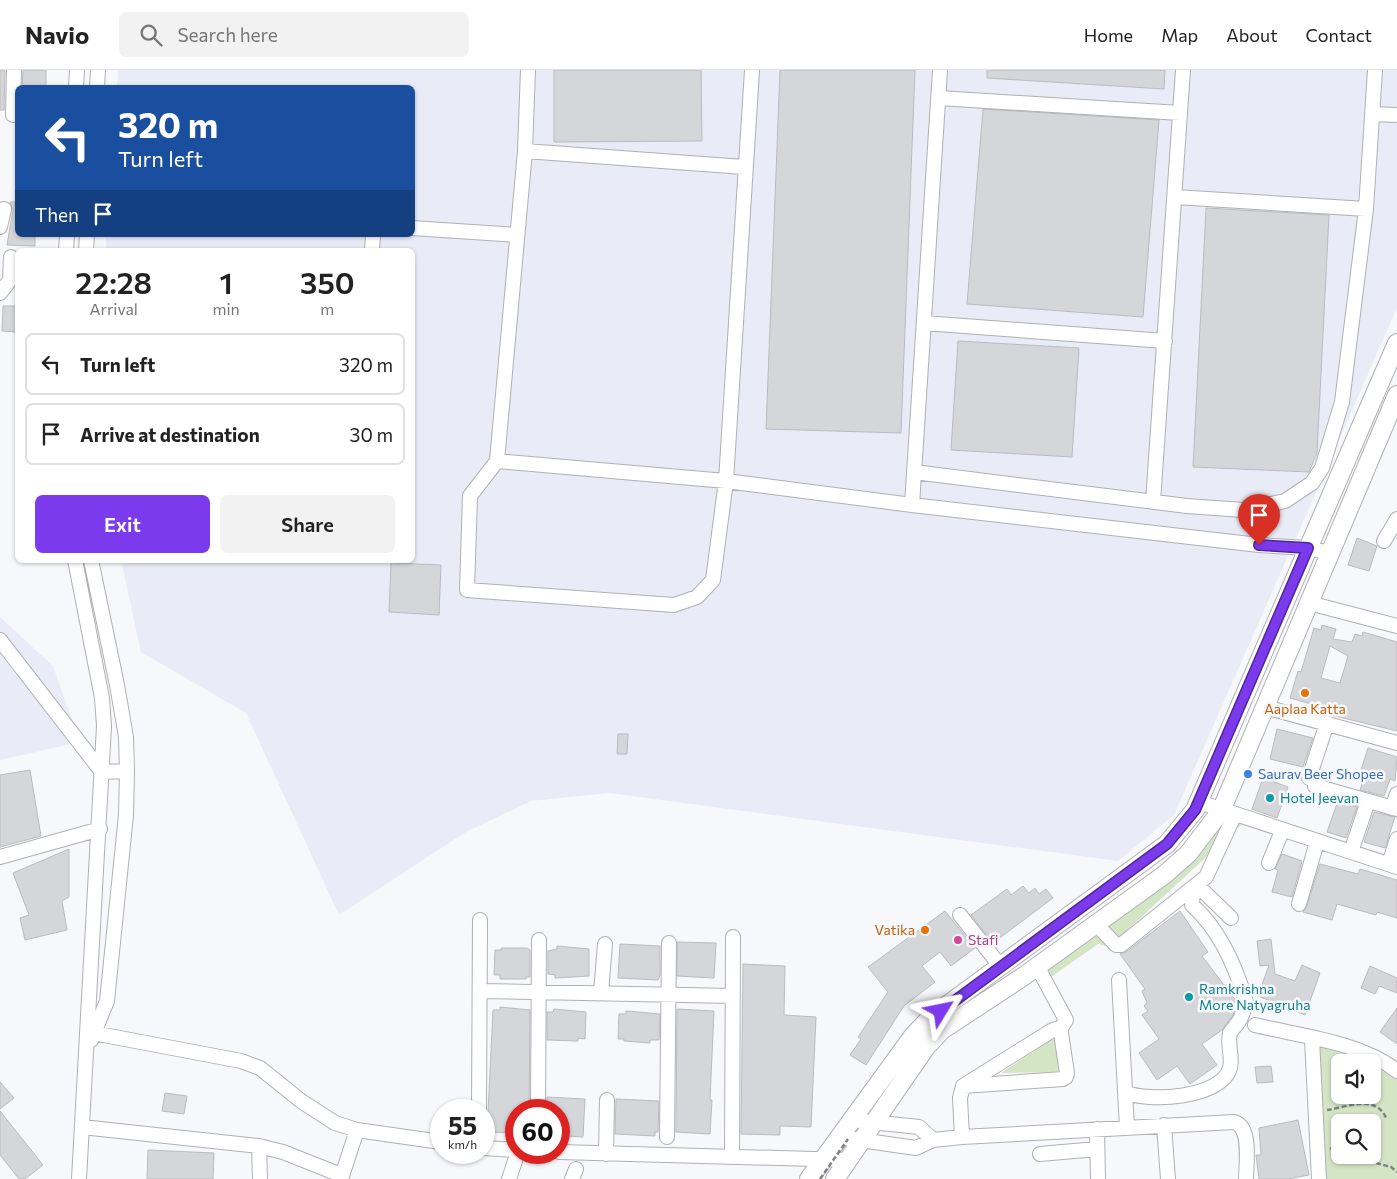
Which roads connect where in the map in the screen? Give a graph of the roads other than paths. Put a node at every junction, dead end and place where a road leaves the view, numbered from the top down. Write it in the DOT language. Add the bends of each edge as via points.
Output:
graph roads {
  1 [pos="14,70"];
  2 [pos="77,70"];
  3 [pos="98,70"];
  4 [pos="528,70"];
  5 [pos="752,70"];
  6 [pos="940,70"];
  7 [pos="1183,70"];
  8 [pos="1375,70"];
  9 [pos="76,85"];
  10 [pos="97,85"];
  11 [pos="939,98"];
  12 [pos="1180,113"];
  13 [pos="1372,114"];
  14 [pos="10,115"];
  15 [pos="1397,115"];
  16 [pos="524,151"];
  17 [pos="744,167"];
  18 [pos="1174,196"];
  19 [pos="4,209"];
  20 [pos="1366,209"];
  21 [pos="0,227"];
  22 [pos="415,228"];
  23 [pos="517,235"];
  24 [pos="10,257"];
  25 [pos="0,293"];
  26 [pos="924,322"];
  27 [pos="1165,341"];
  28 [pos="1397,343"];
  29 [pos="1397,395"];
  30 [pos="497,461"];
  31 [pos="914,472"];
  32 [pos="726,481"];
  33 [pos="1154,502"];
  34 [pos="912,505"];
  35 [pos="1397,519"];
  36 [pos="1384,540"];
  37 [pos="1308,548"];
  38 [pos="1331,553"];
  39 [pos="76,563"];
  40 [pos="92,563"];
  41 [pos="1309,603"];
  42 [pos="1397,626"];
  43 [pos="0,640"];
  44 [pos="15,662"];
  45 [pos="0,665"];
  46 [pos="1265,707"];
  47 [pos="1327,723"];
  48 [pos="1397,743"];
  49 [pos="127,771"];
  50 [pos="102,772"];
  51 [pos="1397,794"];
  52 [pos="1368,801"];
  53 [pos="1199,802"];
  54 [pos="1395,808"];
  55 [pos="1228,814"];
  56 [pos="100,830"];
  57 [pos="1282,830"];
  58 [pos="1397,839"];
  59 [pos="1317,842"];
  60 [pos="1351,852"];
  61 [pos="0,857"];
  62 [pos="1269,863"];
  63 [pos="1393,865"];
  64 [pos="1195,886"];
  65 [pos="1299,904"];
  66 [pos="960,915"];
  67 [pos="1231,918"];
  68 [pos="480,920"];
  69 [pos="1096,924"];
  70 [pos="734,937"];
  71 [pos="539,940"];
  72 [pos="669,942"];
  73 [pos="605,944"];
  74 [pos="1037,966"];
  75 [pos="1001,967"];
  76 [pos="1119,980"];
  77 [pos="480,991"];
  78 [pos="540,992"];
  79 [pos="601,993"];
  80 [pos="670,994"];
  81 [pos="733,996"];
  82 [pos="1255,1025"];
  83 [pos="1059,1031"];
  84 [pos="91,1032"];
  85 [pos="1312,1039"];
  86 [pos="1397,1070"];
  87 [pos="963,1086"];
  88 [pos="1125,1092"];
  89 [pos="479,1099"];
  90 [pos="538,1099"];
  91 [pos="606,1100"];
  92 [pos="852,1120"];
  93 [pos="875,1122"];
  94 [pos="1164,1125"];
  95 [pos="82,1128"];
  96 [pos="1127,1128"];
  97 [pos="1097,1129"];
  98 [pos="357,1130"];
  99 [pos="667,1137"];
  100 [pos="962,1137"];
  101 [pos="850,1139"];
  102 [pos="430,1140"];
  103 [pos="933,1140"];
  104 [pos="259,1146"];
  105 [pos="1097,1149"];
  106 [pos="570,1152"];
  107 [pos="606,1154"];
  108 [pos="1040,1154"];
  109 [pos="732,1155"];
  110 [pos="824,1158"];
  111 [pos="848,1160"];
  112 [pos="513,1164"];
  113 [pos="341,1177"];
  114 [pos="79,1179"];
  115 [pos="260,1179"];
  116 [pos="509,1179"];
  117 [pos="809,1179"];
  118 [pos="835,1179"];
  119 [pos="1098,1179"];
  120 [pos="1168,1179"];
  121 [pos="1246,1179"];
  122 [pos="1319,1179"];
  1 -- 14 [label="street"];
  2 -- 9 [label="street"];
  3 -- 10 [label="street"];
  4 -- 16 [label="street"];
  5 -- 17 [label="street"];
  6 -- 11 [label="street"];
  7 -- 12 [label="street"];
  8 -- 13 [label="street"];
  11 -- 12 [label="street"];
  11 -- 26 [label="street"];
  12 -- 18 [label="street"];
  13 -- 15 [label="street"];
  13 -- 20 [label="street"];
  16 -- 17 [label="street"];
  16 -- 23 [label="street"];
  17 -- 32 [label="street"];
  18 -- 20 [label="street"];
  18 -- 27 [label="street"];
  19 -- 21 [label="street"];
  20 -- 33 [label="street" via="1342,402 1322,468 1312,483 1285,502 1243,510"];
  22 -- 23 [label="street"];
  23 -- 30 [label="street"];
  24 -- 25 [label="street" via="10,280"];
  26 -- 27 [label="street"];
  26 -- 31 [label="street"];
  27 -- 33 [label="street"];
  28 -- 37 [label="main road"];
  29 -- 38 [label="main road"];
  30 -- 32 [label="street"];
  30 -- 32 [label="street" via="470,496 467,590 674,605 697,597 713,580"];
  31 -- 33 [label="street"];
  31 -- 34 [label="street"];
  32 -- 34 [label="street"];
  34 -- 37 [label="street"];
  35 -- 36 [label="street"];
  37 -- 38 [label="street"];
  37 -- 53 [label="main road"];
  38 -- 41 [label="main road"];
  39 -- 50 [label="street" via="102,698"];
  40 -- 49 [label="street" via="126,737"];
  41 -- 42 [label="street"];
  41 -- 46 [label="main road"];
  43 -- 44 [label="street"];
  44 -- 45 [label="street"];
  44 -- 50 [label="street"];
  46 -- 47 [label="street"];
  46 -- 55 [label="main road"];
  47 -- 48 [label="street"];
  47 -- 52 [label="street" via="1312,782"];
  49 -- 50 [label="street"];
  49 -- 84 [label="street" via="126,815 107,1002"];
  50 -- 56 [label="street"];
  51 -- 54 [label="street"];
  52 -- 54 [label="street"];
  52 -- 60 [label="street"];
  53 -- 55 [label="street"];
  53 -- 75 [label="main road" via="1184,826 1167,844"];
  55 -- 57 [label="street"];
  55 -- 64 [label="street" via="1206,877"];
  55 -- 69 [label="main road" via="1188,854"];
  56 -- 61 [label="street"];
  56 -- 84 [label="street"];
  57 -- 59 [label="street"];
  57 -- 62 [label="street"];
  58 -- 63 [label="street"];
  59 -- 60 [label="street"];
  59 -- 65 [label="street"];
  60 -- 63 [label="street"];
  64 -- 67 [label="street"];
  64 -- 69 [label="street" via="1121,945 1116,945"];
  64 -- 88 [label="street" via="1192,905 1207,918 1228,956 1246,1002 1240,1019 1230,1032 1230,1068 1213,1088 1150,1098"];
  66 -- 75 [label="street"];
  68 -- 77 [label="street"];
  69 -- 74 [label="main road"];
  70 -- 81 [label="street"];
  71 -- 78 [label="street"];
  72 -- 80 [label="street"];
  73 -- 79 [label="street"];
  74 -- 83 [label="street" via="1066,1020"];
  74 -- 93 [label="main road" via="942,1030 926,1047"];
  75 -- 92 [label="main road" via="931,1017 913,1036"];
  76 -- 88 [label="street"];
  77 -- 78 [label="street"];
  77 -- 89 [label="street"];
  78 -- 79 [label="street"];
  78 -- 90 [label="street"];
  79 -- 80 [label="street"];
  80 -- 81 [label="street"];
  80 -- 99 [label="street"];
  81 -- 109 [label="street"];
  82 -- 85 [label="street"];
  83 -- 87 [label="street" via="1051,1031"];
  83 -- 87 [label="street" via="1067,1073 1063,1079"];
  84 -- 95 [label="street" via="87,1047"];
  84 -- 98 [label="street" via="241,1061 260,1068 335,1123"];
  85 -- 86 [label="street" via="1358,1049"];
  85 -- 122 [label="street"];
  87 -- 100 [label="street" via="960,1098"];
  88 -- 96 [label="street"];
  91 -- 107 [label="street"];
  92 -- 93 [label="street"];
  92 -- 101 [label="main road"];
  93 -- 101 [label="main road"];
  93 -- 103 [label="street" via="919,1127"];
  94 -- 96 [label="street"];
  94 -- 120 [label="street"];
  94 -- 121 [label="street" via="1238,1123 1245,1133"];
  95 -- 104 [label="street"];
  95 -- 114 [label="street"];
  96 -- 97 [label="street"];
  97 -- 100 [label="street"];
  97 -- 105 [label="street"];
  98 -- 102 [label="street"];
  98 -- 113 [label="street"];
  100 -- 103 [label="street"];
  101 -- 103 [label="street" via="916,1148"];
  101 -- 110 [label="main road"];
  101 -- 111 [label="main road"];
  104 -- 113 [label="street" via="283,1152"];
  104 -- 115 [label="street"];
  105 -- 108 [label="street"];
  105 -- 119 [label="street"];
  106 -- 107 [label="street"];
  107 -- 109 [label="street"];
  109 -- 110 [label="street"];
  110 -- 111 [label="street"];
  110 -- 117 [label="main road"];
  111 -- 118 [label="main road"];
  112 -- 116 [label="street"];
}
